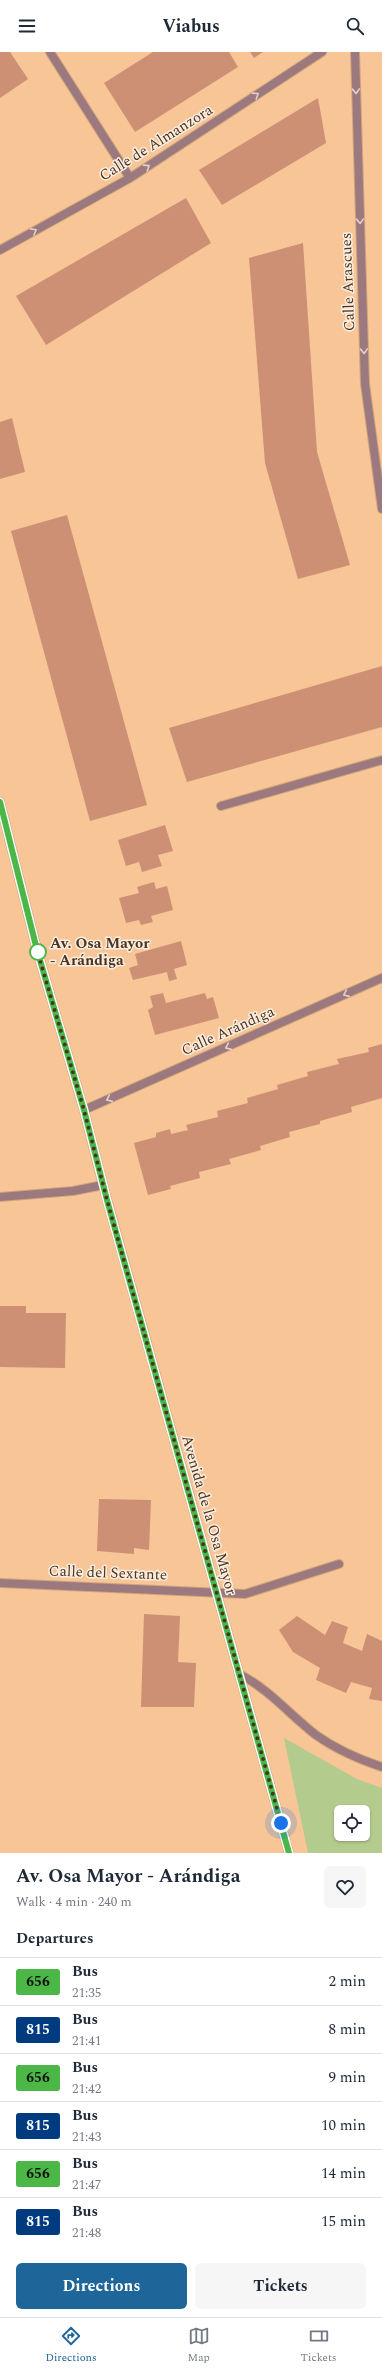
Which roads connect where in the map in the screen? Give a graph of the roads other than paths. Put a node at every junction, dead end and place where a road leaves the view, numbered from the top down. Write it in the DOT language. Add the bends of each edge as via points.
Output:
graph roads {
  1 [pos="50,52"];
  2 [pos="322,52"];
  3 [pos="355,52"];
  4 [pos="130,178"];
  5 [pos="0,250"];
  6 [pos="382,510"];
  7 [pos="382,760"];
  8 [pos="0,802"];
  9 [pos="221,806"];
  10 [pos="382,978"];
  11 [pos="84,1110"];
  12 [pos="103,1185"];
  13 [pos="0,1197"];
  14 [pos="339,1564"];
  15 [pos="0,1583"];
  16 [pos="215,1591"];
  17 [pos="239,1674"];
  18 [pos="382,1767"];
  19 [pos="289,1853"];
  1 -- 4 [label="street"];
  4 -- 2 [label="street, Calle de Almanzora, one-way"];
  3 -- 6 [label="street, Calle Arascues, one-way" via="365,384"];
  5 -- 4 [label="street, Calle de Almanzora, one-way"];
  7 -- 9 [label="street"];
  8 -- 11 [label="main road, Avenida de la Osa Mayor" via="37,950"];
  10 -- 11 [label="street, Calle Arándiga, one-way"];
  11 -- 12 [label="main road, Avenida de la Osa Mayor"];
  12 -- 13 [label="street" via="73,1191"];
  12 -- 16 [label="main road, Avenida de la Osa Mayor"];
  14 -- 16 [label="street, Calle del Sextante" via="245,1594"];
  15 -- 16 [label="street, Calle del Sextante"];
  16 -- 17 [label="main road, Avenida de la Osa Mayor"];
  17 -- 18 [label="street" via="254,1682 316,1735 345,1754"];
  17 -- 19 [label="main road, Avenida de la Osa Mayor"];
}
